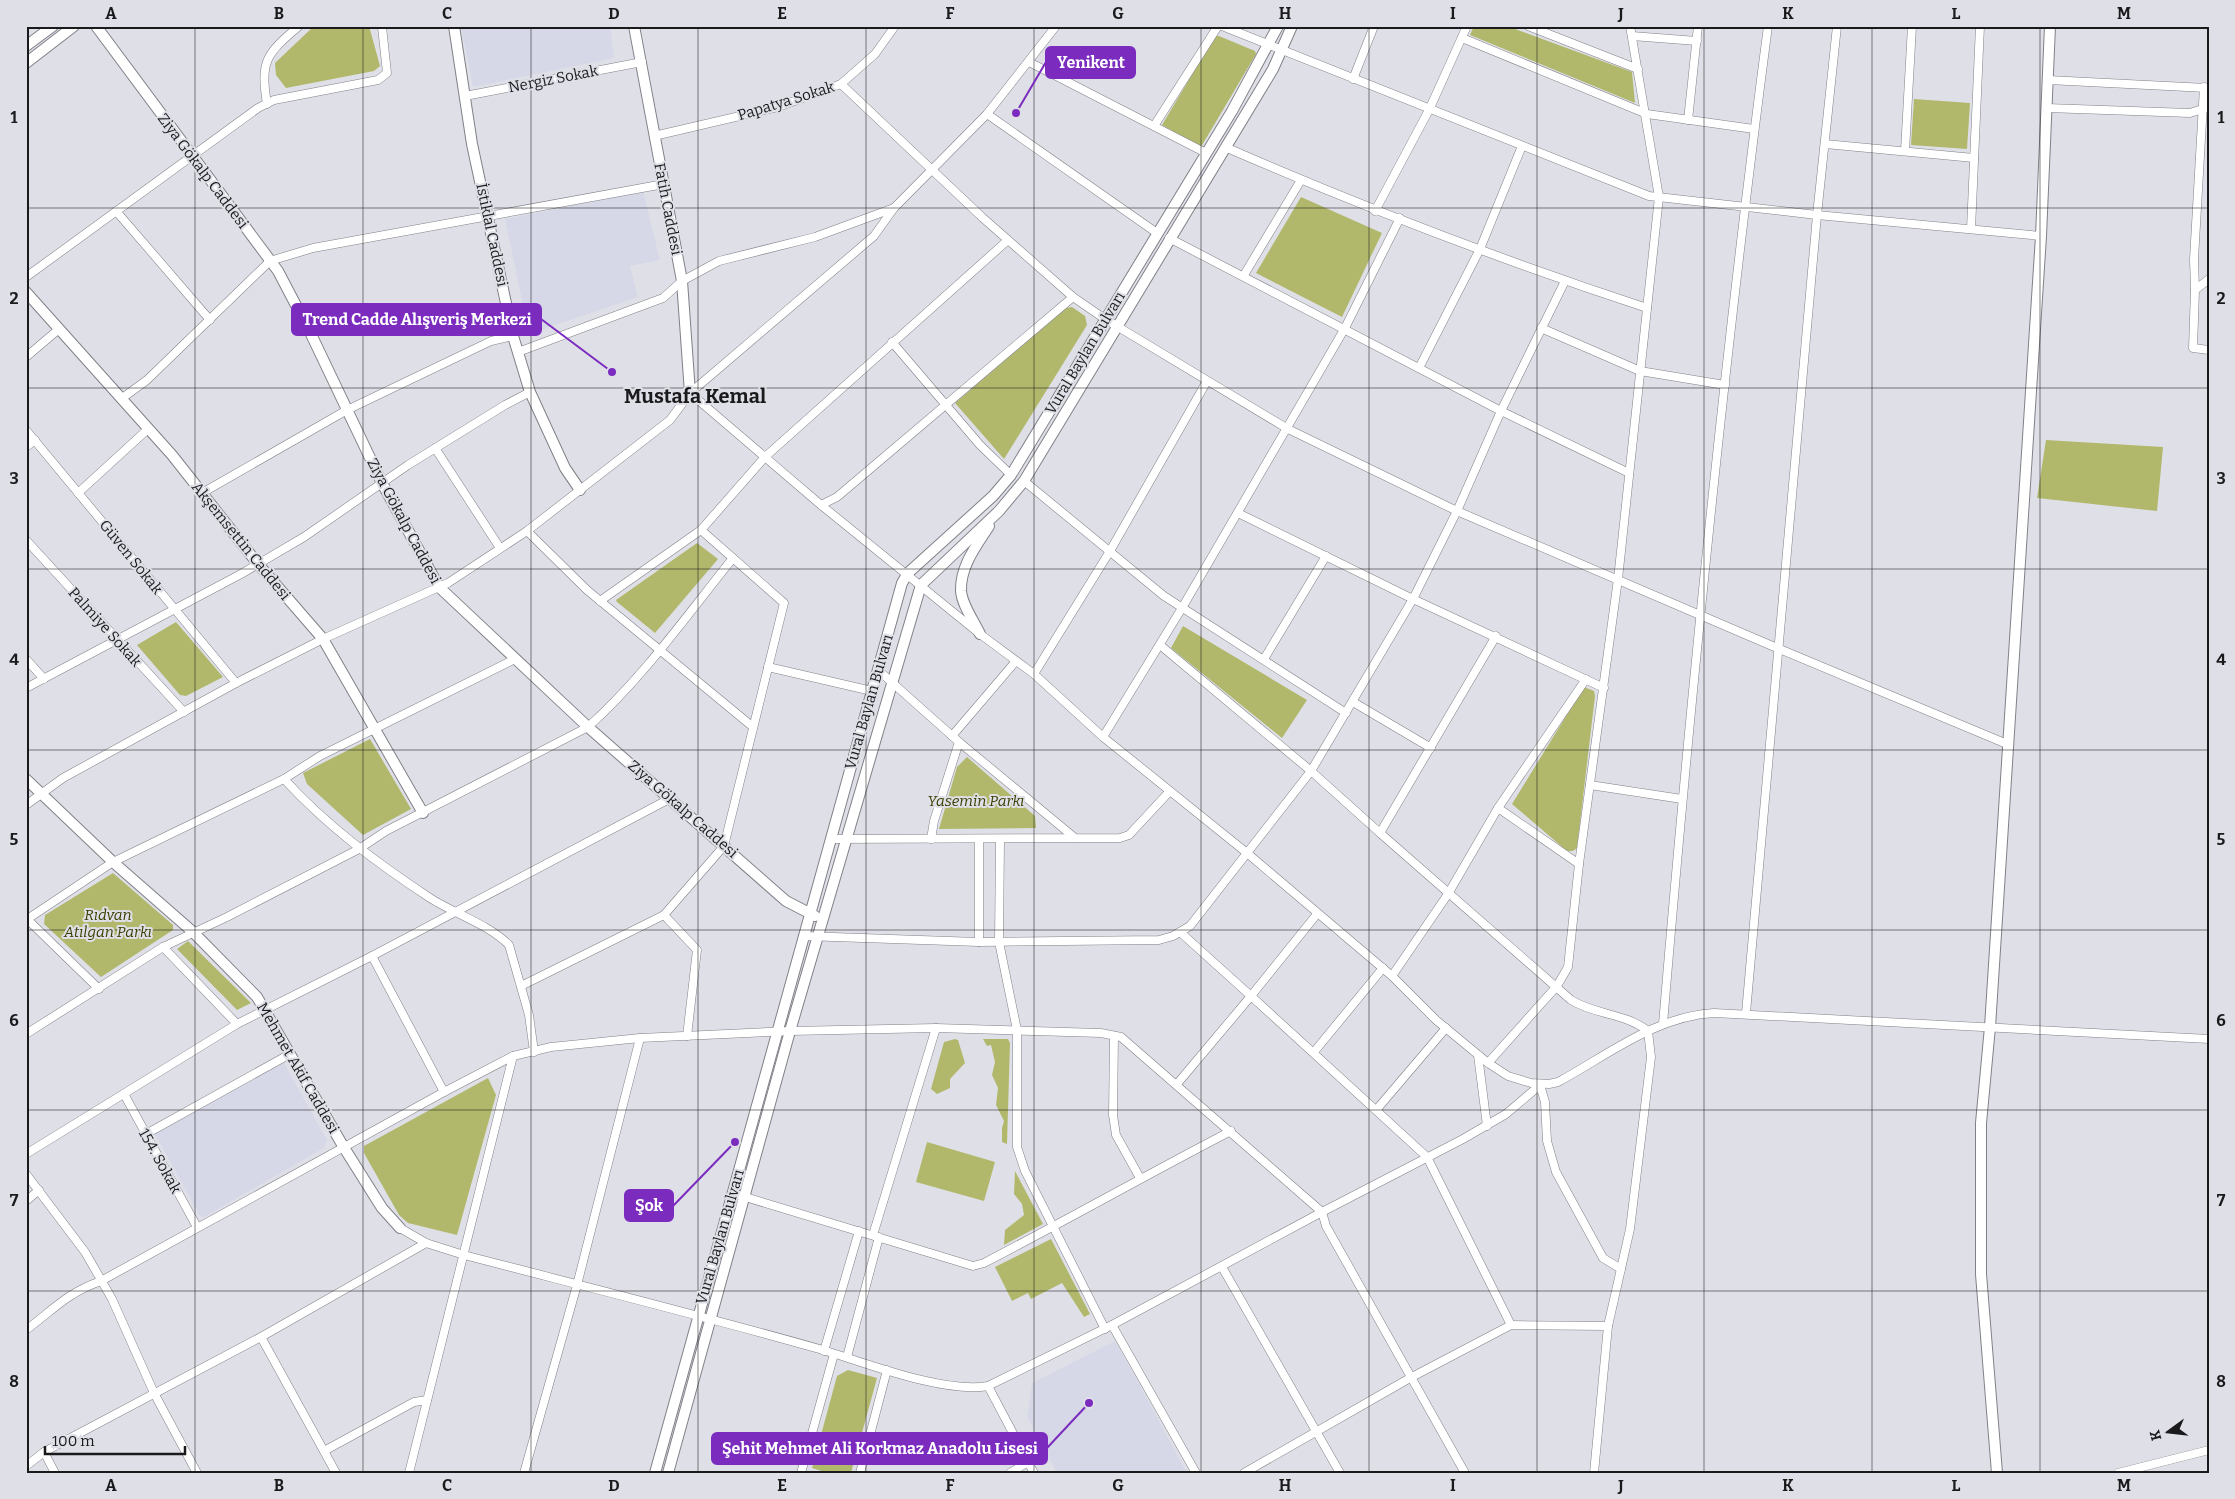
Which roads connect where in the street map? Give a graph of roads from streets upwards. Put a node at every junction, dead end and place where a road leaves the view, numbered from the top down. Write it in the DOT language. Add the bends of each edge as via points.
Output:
graph roads {
  1 [pos="53,26"];
  2 [pos="74,26"];
  3 [pos="96,26"];
  4 [pos="298,26"];
  5 [pos="454,26"];
  6 [pos="634,26"];
  7 [pos="895,26"];
  8 [pos="1056,26"];
  9 [pos="1218,26"];
  10 [pos="1222,26"];
  11 [pos="1278,26"];
  12 [pos="1292,26"];
  13 [pos="1374,26"];
  14 [pos="1467,26"];
  15 [pos="1528,26"];
  16 [pos="1630,26"];
  17 [pos="1698,26"];
  18 [pos="1768,26"];
  19 [pos="1837,26"];
  20 [pos="1912,26"];
  21 [pos="1980,26"];
  22 [pos="2050,26"];
  23 [pos="383,27"];
  24 [pos="1632,36"];
  25 [pos="1462,38"];
  26 [pos="1697,41"];
  27 [pos="1270,44"];
  28 [pos="26,46"];
  29 [pos="1283,49"];
  30 [pos="642,62"];
  31 [pos="1029,62"];
  32 [pos="26,63"];
  33 [pos="1638,69"];
  34 [pos="1353,79"];
  35 [pos="2048,80"];
  36 [pos="841,84"];
  37 [pos="2206,88"];
  38 [pos="465,96"];
  39 [pos="267,104"];
  40 [pos="2047,108"];
  41 [pos="2205,108"];
  42 [pos="1429,110"];
  43 [pos="988,114"];
  44 [pos="1646,114"];
  45 [pos="1688,120"];
  46 [pos="1154,126"];
  47 [pos="1754,129"];
  48 [pos="654,136"];
  49 [pos="1825,144"];
  50 [pos="1522,146"];
  51 [pos="1225,147"];
  52 [pos="1905,151"];
  53 [pos="1206,153"];
  54 [pos="191,155"];
  55 [pos="1974,158"];
  56 [pos="933,171"];
  57 [pos="1301,180"];
  58 [pos="664,184"];
  59 [pos="1659,197"];
  60 [pos="1744,205"];
  61 [pos="894,208"];
  62 [pos="116,211"];
  63 [pos="1374,211"];
  64 [pos="1817,215"];
  65 [pos="488,217"];
  66 [pos="1400,218"];
  67 [pos="1971,229"];
  68 [pos="1157,233"];
  69 [pos="2041,236"];
  70 [pos="1169,238"];
  71 [pos="1008,240"];
  72 [pos="1480,249"];
  73 [pos="270,261"];
  74 [pos="1244,275"];
  75 [pos="26,277"];
  76 [pos="2209,279"];
  77 [pos="682,281"];
  78 [pos="1566,281"];
  79 [pos="2196,290"];
  80 [pos="26,292"];
  81 [pos="1073,297"];
  82 [pos="1647,308"];
  83 [pos="1105,319"];
  84 [pos="210,320"];
  85 [pos="1116,326"];
  86 [pos="1345,328"];
  87 [pos="1541,328"];
  88 [pos="59,329"];
  89 [pos="513,336"];
  90 [pos="892,342"];
  91 [pos="2209,350"];
  92 [pos="518,352"];
  93 [pos="26,357"];
  94 [pos="1419,368"];
  95 [pos="1640,371"];
  96 [pos="1207,381"];
  97 [pos="1725,385"];
  98 [pos="530,392"];
  99 [pos="690,393"];
  100 [pos="121,399"];
  101 [pos="946,405"];
  102 [pos="348,410"];
  103 [pos="1501,411"];
  104 [pos="1288,428"];
  105 [pos="148,429"];
  106 [pos="26,430"];
  107 [pos="35,440"];
  108 [pos="26,447"];
  109 [pos="435,448"];
  110 [pos="765,457"];
  111 [pos="1629,473"];
  112 [pos="1011,475"];
  113 [pos="1024,481"];
  114 [pos="382,483"];
  115 [pos="580,490"];
  116 [pos="202,492"];
  117 [pos="78,493"];
  118 [pos="821,505"];
  119 [pos="999,511"];
  120 [pos="1457,511"];
  121 [pos="1238,513"];
  122 [pos="701,530"];
  123 [pos="527,531"];
  124 [pos="26,540"];
  125 [pos="500,548"];
  126 [pos="1110,551"];
  127 [pos="1326,556"];
  128 [pos="733,558"];
  129 [pos="258,564"];
  130 [pos="908,573"];
  131 [pos="1618,579"];
  132 [pos="921,585"];
  133 [pos="439,587"];
  134 [pos="1413,599"];
  135 [pos="600,602"];
  136 [pos="1182,608"];
  137 [pos="174,610"];
  138 [pos="1701,614"];
  139 [pos="980,634"];
  140 [pos="1496,636"];
  141 [pos="323,639"];
  142 [pos="116,640"];
  143 [pos="1160,645"];
  144 [pos="1777,648"];
  145 [pos="658,651"];
  146 [pos="26,659"];
  147 [pos="515,659"];
  148 [pos="1264,659"];
  149 [pos="1016,661"];
  150 [pos="768,667"];
  151 [pos="878,670"];
  152 [pos="1034,674"];
  153 [pos="44,679"];
  154 [pos="1586,679"];
  155 [pos="891,682"];
  156 [pos="236,683"];
  157 [pos="26,688"];
  158 [pos="1604,688"];
  159 [pos="872,691"];
  160 [pos="1353,702"];
  161 [pos="184,712"];
  162 [pos="1346,713"];
  163 [pos="588,727"];
  164 [pos="753,727"];
  165 [pos="374,728"];
  166 [pos="952,736"];
  167 [pos="1103,737"];
  168 [pos="960,742"];
  169 [pos="2007,744"];
  170 [pos="1431,748"];
  171 [pos="1311,771"];
  172 [pos="26,778"];
  173 [pos="284,779"];
  174 [pos="1590,785"];
  175 [pos="1169,792"];
  176 [pos="40,793"];
  177 [pos="671,798"];
  178 [pos="1682,799"];
  179 [pos="26,805"];
  180 [pos="1498,808"];
  181 [pos="423,813"];
  182 [pos="1380,832"];
  183 [pos="1075,838"];
  184 [pos="831,839"];
  185 [pos="845,839"];
  186 [pos="931,839"];
  187 [pos="979,839"];
  188 [pos="1000,839"];
  189 [pos="724,846"];
  190 [pos="359,849"];
  191 [pos="1246,853"];
  192 [pos="113,862"];
  193 [pos="1579,864"];
  194 [pos="1448,894"];
  195 [pos="453,912"];
  196 [pos="810,914"];
  197 [pos="1317,914"];
  198 [pos="664,915"];
  199 [pos="823,919"];
  200 [pos="27,920"];
  201 [pos="193,932"];
  202 [pos="1180,932"];
  203 [pos="804,936"];
  204 [pos="818,937"];
  205 [pos="979,942"];
  206 [pos="999,942"];
  207 [pos="163,947"];
  208 [pos="372,956"];
  209 [pos="1383,968"];
  210 [pos="1392,976"];
  211 [pos="521,986"];
  212 [pos="1557,986"];
  213 [pos="99,989"];
  214 [pos="1251,996"];
  215 [pos="266,1010"];
  216 [pos="1746,1013"];
  217 [pos="237,1024"];
  218 [pos="1663,1024"];
  219 [pos="1990,1027"];
  220 [pos="936,1028"];
  221 [pos="1446,1028"];
  222 [pos="1017,1030"];
  223 [pos="778,1031"];
  224 [pos="790,1031"];
  225 [pos="1648,1031"];
  226 [pos="26,1034"];
  227 [pos="687,1036"];
  228 [pos="1114,1036"];
  229 [pos="640,1038"];
  230 [pos="2209,1039"];
  231 [pos="534,1052"];
  232 [pos="1314,1052"];
  233 [pos="290,1054"];
  234 [pos="1478,1055"];
  235 [pos="513,1056"];
  236 [pos="1488,1064"];
  237 [pos="1177,1084"];
  238 [pos="1540,1085"];
  239 [pos="444,1092"];
  240 [pos="124,1094"];
  241 [pos="1377,1109"];
  242 [pos="1487,1126"];
  243 [pos="1231,1131"];
  244 [pos="146,1134"];
  245 [pos="343,1146"];
  246 [pos="26,1154"];
  247 [pos="1427,1157"];
  248 [pos="26,1174"];
  249 [pos="1140,1178"];
  250 [pos="39,1190"];
  251 [pos="732,1193"];
  252 [pos="744,1197"];
  253 [pos="26,1201"];
  254 [pos="1322,1212"];
  255 [pos="197,1228"];
  256 [pos="400,1228"];
  257 [pos="1053,1228"];
  258 [pos="859,1231"];
  259 [pos="876,1236"];
  260 [pos="426,1243"];
  261 [pos="464,1254"];
  262 [pos="1222,1267"];
  263 [pos="1621,1269"];
  264 [pos="101,1281"];
  265 [pos="577,1285"];
  266 [pos="698,1317"];
  267 [pos="709,1320"];
  268 [pos="1511,1325"];
  269 [pos="1608,1326"];
  270 [pos="1109,1327"];
  271 [pos="26,1330"];
  272 [pos="261,1337"];
  273 [pos="824,1351"];
  274 [pos="834,1354"];
  275 [pos="847,1357"];
  276 [pos="887,1370"];
  277 [pos="1410,1378"];
  278 [pos="988,1386"];
  279 [pos="154,1393"];
  280 [pos="427,1400"];
  281 [pos="1318,1432"];
  282 [pos="2209,1450"];
  283 [pos="324,1451"];
  284 [pos="44,1452"];
  285 [pos="1028,1462"];
  286 [pos="26,1466"];
  287 [pos="55,1473"];
  288 [pos="197,1473"];
  289 [pos="336,1473"];
  290 [pos="409,1473"];
  291 [pos="524,1473"];
  292 [pos="655,1473"];
  293 [pos="668,1473"];
  294 [pos="801,1473"];
  295 [pos="860,1473"];
  296 [pos="1010,1473"];
  297 [pos="1034,1473"];
  298 [pos="1196,1473"];
  299 [pos="1244,1473"];
  300 [pos="1340,1473"];
  301 [pos="1465,1473"];
  302 [pos="1594,1473"];
  303 [pos="1997,1473"];
  304 [pos="2118,1473"];
  1 -- 28 [label="street"];
  2 -- 32 [label="street"];
  3 -- 54 [label="street, Ziya Gökalp Caddesi"];
  4 -- 39 [label="street" via="265,62 263,77"];
  5 -- 38 [label="street, İstiklal Caddesi"];
  6 -- 30 [label="street, Fatih Caddesi"];
  7 -- 36 [label="street, Papatya Sokak" via="874,54"];
  8 -- 31 [label="street"];
  9 -- 46 [label="street"];
  10 -- 27 [label="street"];
  11 -- 27 [label="street, Vural Baylan Bulvarı"];
  12 -- 29 [label="street, Vural Baylan Bulvarı"];
  13 -- 34 [label="street"];
  14 -- 25 [label="street"];
  15 -- 33 [label="street"];
  16 -- 24 [label="street"];
  17 -- 26 [label="street"];
  18 -- 47 [label="street"];
  19 -- 49 [label="street"];
  20 -- 52 [label="street"];
  21 -- 55 [label="street"];
  22 -- 35 [label="street"];
  23 -- 39 [label="street" via="386,73 378,80"];
  24 -- 26 [label="street"];
  24 -- 33 [label="street"];
  25 -- 42 [label="street"];
  25 -- 44 [label="street"];
  26 -- 45 [label="street"];
  27 -- 29 [label="street"];
  27 -- 53 [label="street, Vural Baylan Bulvarı"];
  29 -- 34 [label="street"];
  29 -- 51 [label="street, Vural Baylan Bulvarı"];
  30 -- 38 [label="street, Nergiz Sokak"];
  30 -- 48 [label="street, Fatih Caddesi"];
  31 -- 43 [label="street"];
  31 -- 46 [label="street"];
  33 -- 44 [label="street"];
  34 -- 42 [label="street"];
  35 -- 37 [label="street"];
  35 -- 40 [label="street"];
  36 -- 48 [label="street, Papatya Sokak" via="778,107"];
  36 -- 56 [label="street"];
  37 -- 41 [label="street"];
  38 -- 65 [label="street, İstiklal Caddesi"];
  39 -- 54 [label="street"];
  40 -- 41 [label="street" via="2190,113"];
  40 -- 69 [label="street"];
  41 -- 79 [label="street" via="2194,259"];
  42 -- 50 [label="street"];
  42 -- 63 [label="street"];
  43 -- 56 [label="street"];
  43 -- 68 [label="street"];
  44 -- 45 [label="street"];
  44 -- 59 [label="street"];
  45 -- 47 [label="street"];
  46 -- 53 [label="street"];
  47 -- 60 [label="street"];
  48 -- 58 [label="street, Fatih Caddesi"];
  49 -- 52 [label="street"];
  49 -- 64 [label="street"];
  50 -- 59 [label="street" via="1649,196"];
  50 -- 72 [label="street"];
  51 -- 57 [label="street"];
  51 -- 70 [label="street, Vural Baylan Bulvarı"];
  52 -- 55 [label="street"];
  53 -- 68 [label="street, Vural Baylan Bulvarı"];
  54 -- 62 [label="street"];
  54 -- 73 [label="street, Ziya Gökalp Caddesi"];
  55 -- 67 [label="street"];
  56 -- 61 [label="street"];
  56 -- 71 [label="street"];
  57 -- 63 [label="street"];
  57 -- 74 [label="street"];
  58 -- 65 [label="street"];
  58 -- 77 [label="street, Fatih Caddesi"];
  59 -- 60 [label="street"];
  59 -- 82 [label="street"];
  60 -- 64 [label="street"];
  60 -- 97 [label="street"];
  61 -- 77 [label="street" via="815,237 719,261"];
  61 -- 99 [label="street" via="874,236"];
  62 -- 75 [label="street"];
  62 -- 84 [label="street"];
  63 -- 66 [label="street"];
  64 -- 67 [label="street"];
  64 -- 144 [label="street"];
  65 -- 73 [label="street" via="313,248"];
  65 -- 89 [label="street, İstiklal Caddesi"];
  66 -- 72 [label="street"];
  66 -- 86 [label="street"];
  67 -- 69 [label="street"];
  68 -- 83 [label="street, Vural Baylan Bulvarı"];
  69 -- 169 [label="street"];
  70 -- 74 [label="street"];
  70 -- 85 [label="street, Vural Baylan Bulvarı"];
  71 -- 81 [label="street"];
  71 -- 90 [label="street"];
  72 -- 78 [label="street"];
  72 -- 94 [label="street"];
  73 -- 84 [label="street"];
  73 -- 102 [label="street, Ziya Gökalp Caddesi" via="310,332"];
  74 -- 86 [label="street"];
  76 -- 79 [label="street"];
  77 -- 92 [label="street" via="663,298"];
  77 -- 99 [label="street, Fatih Caddesi"];
  78 -- 82 [label="street"];
  78 -- 87 [label="street"];
  79 -- 91 [label="street" via="2193,348"];
  80 -- 88 [label="street, Akşemsettin Caddesi"];
  81 -- 83 [label="street"];
  81 -- 101 [label="street"];
  82 -- 95 [label="street"];
  83 -- 85 [label="street"];
  83 -- 112 [label="street, Vural Baylan Bulvarı"];
  84 -- 100 [label="street" via="147,380"];
  85 -- 96 [label="street"];
  85 -- 113 [label="street, Vural Baylan Bulvarı"];
  86 -- 94 [label="street"];
  86 -- 104 [label="street"];
  87 -- 95 [label="street"];
  87 -- 103 [label="street"];
  88 -- 93 [label="street"];
  88 -- 100 [label="street, Akşemsettin Caddesi"];
  89 -- 92 [label="street, İstiklal Caddesi"];
  89 -- 102 [label="street" via="491,341"];
  90 -- 101 [label="street"];
  90 -- 110 [label="street"];
  92 -- 98 [label="street, İstiklal Caddesi"];
  94 -- 103 [label="street"];
  95 -- 97 [label="street"];
  95 -- 111 [label="street"];
  96 -- 104 [label="street"];
  96 -- 126 [label="street"];
  97 -- 138 [label="street"];
  98 -- 109 [label="street"];
  98 -- 115 [label="street, İstiklal Caddesi" via="565,468"];
  99 -- 110 [label="street"];
  99 -- 115 [label="street" via="670,420"];
  100 -- 105 [label="street, Akşemsettin Caddesi"];
  101 -- 112 [label="street"];
  101 -- 118 [label="street" via="837,498"];
  102 -- 114 [label="street, Ziya Gökalp Caddesi"];
  102 -- 116 [label="street"];
  103 -- 111 [label="street"];
  103 -- 120 [label="street"];
  104 -- 120 [label="street"];
  104 -- 121 [label="street"];
  105 -- 116 [label="street, Akşemsettin Caddesi"];
  105 -- 117 [label="street"];
  106 -- 107 [label="street, Güven Sokak"];
  107 -- 108 [label="street"];
  107 -- 117 [label="street, Güven Sokak"];
  109 -- 114 [label="street"];
  109 -- 125 [label="street"];
  110 -- 118 [label="street"];
  110 -- 122 [label="street"];
  111 -- 131 [label="street"];
  112 -- 130 [label="street, Vural Baylan Bulvarı"];
  113 -- 119 [label="street, Vural Baylan Bulvarı"];
  113 -- 126 [label="street"];
  114 -- 129 [label="street" via="304,537"];
  114 -- 133 [label="street, Ziya Gökalp Caddesi"];
  115 -- 123 [label="street"];
  116 -- 129 [label="street, Akşemsettin Caddesi"];
  117 -- 137 [label="street, Güven Sokak"];
  118 -- 130 [label="street"];
  119 -- 132 [label="street, Vural Baylan Bulvarı"];
  119 -- 139 [label="street" via="967,561 962,577 961,592"];
  120 -- 131 [label="street"];
  120 -- 134 [label="street"];
  121 -- 127 [label="street"];
  121 -- 136 [label="street"];
  122 -- 128 [label="street"];
  122 -- 135 [label="street"];
  123 -- 125 [label="street"];
  123 -- 135 [label="street"];
  124 -- 142 [label="street, Palmiye Sokak"];
  125 -- 133 [label="street"];
  126 -- 136 [label="street"];
  126 -- 152 [label="street"];
  127 -- 134 [label="street"];
  127 -- 148 [label="street"];
  128 -- 145 [label="street"];
  128 -- 150 [label="street" via="784,603"];
  129 -- 137 [label="street"];
  129 -- 141 [label="street, Akşemsettin Caddesi"];
  130 -- 132 [label="street"];
  130 -- 151 [label="street, Vural Baylan Bulvarı" via="902,583"];
  131 -- 138 [label="street"];
  131 -- 158 [label="street"];
  132 -- 139 [label="street"];
  132 -- 155 [label="street, Vural Baylan Bulvarı"];
  133 -- 141 [label="street"];
  133 -- 147 [label="street, Ziya Gökalp Caddesi"];
  134 -- 140 [label="street"];
  134 -- 160 [label="street"];
  135 -- 145 [label="street"];
  136 -- 143 [label="street"];
  136 -- 148 [label="street"];
  137 -- 142 [label="street"];
  137 -- 156 [label="street, Güven Sokak"];
  138 -- 144 [label="street"];
  138 -- 178 [label="street"];
  139 -- 149 [label="street"];
  140 -- 154 [label="street"];
  140 -- 170 [label="street"];
  141 -- 156 [label="street"];
  141 -- 165 [label="street, Akşemsettin Caddesi"];
  142 -- 153 [label="street"];
  142 -- 161 [label="street, Palmiye Sokak"];
  143 -- 167 [label="street"];
  143 -- 171 [label="street"];
  144 -- 169 [label="street"];
  144 -- 216 [label="street"];
  145 -- 163 [label="street"];
  145 -- 164 [label="street"];
  146 -- 153 [label="street"];
  147 -- 163 [label="street, Ziya Gökalp Caddesi"];
  147 -- 165 [label="street"];
  148 -- 162 [label="street"];
  149 -- 152 [label="street"];
  149 -- 166 [label="street"];
  150 -- 159 [label="street"];
  150 -- 164 [label="street"];
  151 -- 155 [label="street"];
  151 -- 159 [label="street, Vural Baylan Bulvarı"];
  152 -- 167 [label="street"];
  153 -- 157 [label="street"];
  154 -- 158 [label="street"];
  154 -- 180 [label="street"];
  155 -- 166 [label="street"];
  155 -- 185 [label="street, Vural Baylan Bulvarı"];
  156 -- 161 [label="street"];
  158 -- 174 [label="street"];
  159 -- 184 [label="street, Vural Baylan Bulvarı"];
  160 -- 162 [label="street"];
  160 -- 170 [label="street"];
  161 -- 176 [label="street"];
  162 -- 171 [label="street"];
  163 -- 177 [label="street, Ziya Gökalp Caddesi"];
  163 -- 181 [label="street"];
  164 -- 189 [label="street"];
  165 -- 173 [label="street"];
  165 -- 181 [label="street, Akşemsettin Caddesi"];
  166 -- 168 [label="street"];
  167 -- 175 [label="street"];
  168 -- 183 [label="street"];
  168 -- 186 [label="street"];
  169 -- 219 [label="street"];
  170 -- 182 [label="street"];
  171 -- 182 [label="street"];
  171 -- 191 [label="street"];
  172 -- 176 [label="street, Mehmet Akif Caddesi"];
  173 -- 190 [label="street"];
  173 -- 192 [label="street"];
  174 -- 178 [label="street"];
  174 -- 193 [label="street"];
  175 -- 183 [label="street" via="1129,835"];
  175 -- 191 [label="street"];
  176 -- 179 [label="street"];
  176 -- 192 [label="street, Mehmet Akif Caddesi"];
  177 -- 189 [label="street, Ziya Gökalp Caddesi"];
  177 -- 195 [label="street"];
  178 -- 218 [label="street"];
  180 -- 193 [label="street"];
  180 -- 194 [label="street"];
  181 -- 190 [label="street"];
  182 -- 194 [label="street"];
  183 -- 188 [label="street"];
  184 -- 185 [label="street"];
  184 -- 196 [label="street, Vural Baylan Bulvarı"];
  185 -- 186 [label="street"];
  185 -- 199 [label="street, Vural Baylan Bulvarı"];
  186 -- 187 [label="street"];
  187 -- 188 [label="street"];
  187 -- 205 [label="street"];
  188 -- 206 [label="street"];
  189 -- 196 [label="street, Ziya Gökalp Caddesi" via="786,901"];
  189 -- 198 [label="street"];
  190 -- 195 [label="street"];
  190 -- 201 [label="street"];
  191 -- 197 [label="street"];
  191 -- 202 [label="street" via="1190,926"];
  192 -- 200 [label="street"];
  192 -- 201 [label="street, Mehmet Akif Caddesi"];
  193 -- 212 [label="street" via="1568,967"];
  194 -- 210 [label="street"];
  194 -- 212 [label="street"];
  195 -- 208 [label="street"];
  195 -- 211 [label="street" via="501,937 509,946"];
  196 -- 199 [label="street, Ziya Gökalp Caddesi"];
  196 -- 203 [label="street, Vural Baylan Bulvarı"];
  197 -- 209 [label="street"];
  197 -- 214 [label="street"];
  198 -- 211 [label="street"];
  198 -- 227 [label="street" via="697,950"];
  199 -- 204 [label="street, Vural Baylan Bulvarı"];
  200 -- 213 [label="street"];
  201 -- 207 [label="street"];
  201 -- 215 [label="street, Mehmet Akif Caddesi"];
  202 -- 206 [label="street" via="1159,940"];
  202 -- 214 [label="street"];
  203 -- 204 [label="street"];
  203 -- 223 [label="street, Vural Baylan Bulvarı"];
  204 -- 205 [label="street"];
  204 -- 224 [label="street, Vural Baylan Bulvarı"];
  205 -- 206 [label="street"];
  206 -- 222 [label="street"];
  207 -- 213 [label="street"];
  207 -- 217 [label="street"];
  208 -- 215 [label="street"];
  208 -- 239 [label="street"];
  209 -- 210 [label="street"];
  209 -- 232 [label="street"];
  210 -- 221 [label="street"];
  211 -- 231 [label="street"];
  212 -- 225 [label="street" via="1579,1005 1631,1020"];
  212 -- 236 [label="street"];
  213 -- 226 [label="street"];
  214 -- 232 [label="street"];
  214 -- 237 [label="street"];
  215 -- 217 [label="street"];
  215 -- 233 [label="street, Mehmet Akif Caddesi"];
  216 -- 218 [label="street" via="1701,1014"];
  216 -- 219 [label="street"];
  217 -- 240 [label="street"];
  218 -- 225 [label="street"];
  219 -- 230 [label="street"];
  219 -- 303 [label="street" via="1981,1123 1980,1274"];
  220 -- 222 [label="street"];
  220 -- 224 [label="street"];
  220 -- 259 [label="street"];
  221 -- 234 [label="street"];
  221 -- 241 [label="street"];
  222 -- 228 [label="street" via="1101,1032"];
  222 -- 257 [label="street" via="1017,1147"];
  223 -- 224 [label="street"];
  223 -- 227 [label="street"];
  223 -- 251 [label="street, Vural Baylan Bulvarı"];
  224 -- 252 [label="street, Vural Baylan Bulvarı"];
  225 -- 238 [label="street" via="1558,1082"];
  225 -- 263 [label="street" via="1651,1057 1630,1230"];
  227 -- 229 [label="street"];
  228 -- 237 [label="street" via="1121,1037"];
  228 -- 249 [label="street" via="1113,1115 1116,1135"];
  229 -- 231 [label="street" via="551,1047"];
  229 -- 265 [label="street"];
  231 -- 235 [label="street"];
  232 -- 241 [label="street"];
  233 -- 244 [label="street"];
  233 -- 245 [label="street, Mehmet Akif Caddesi"];
  234 -- 236 [label="street"];
  234 -- 242 [label="street"];
  235 -- 239 [label="street"];
  235 -- 261 [label="street"];
  236 -- 238 [label="street" via="1508,1076"];
  237 -- 243 [label="street"];
  238 -- 242 [label="street"];
  238 -- 263 [label="street" via="1545,1102 1547,1142 1556,1172 1603,1258"];
  239 -- 245 [label="street"];
  240 -- 244 [label="street, 154. Sokak"];
  240 -- 246 [label="street"];
  241 -- 247 [label="street"];
  242 -- 247 [label="street"];
  243 -- 249 [label="street"];
  243 -- 254 [label="street"];
  244 -- 255 [label="street, 154. Sokak"];
  245 -- 255 [label="street"];
  245 -- 256 [label="street, Mehmet Akif Caddesi" via="382,1208"];
  247 -- 254 [label="street"];
  247 -- 268 [label="street"];
  248 -- 250 [label="street"];
  249 -- 257 [label="street"];
  250 -- 253 [label="street"];
  250 -- 264 [label="street" via="85,1252"];
  251 -- 252 [label="street"];
  251 -- 266 [label="street, Vural Baylan Bulvarı"];
  252 -- 258 [label="street"];
  252 -- 267 [label="street, Vural Baylan Bulvarı"];
  254 -- 262 [label="street"];
  254 -- 277 [label="street" via="1326,1226"];
  255 -- 264 [label="street"];
  256 -- 260 [label="street"];
  257 -- 259 [label="street" via="973,1266"];
  257 -- 270 [label="street"];
  258 -- 259 [label="street"];
  258 -- 273 [label="street"];
  259 -- 275 [label="street"];
  260 -- 261 [label="street"];
  260 -- 272 [label="street"];
  261 -- 265 [label="street"];
  261 -- 280 [label="street"];
  262 -- 270 [label="street"];
  262 -- 281 [label="street"];
  263 -- 269 [label="street"];
  264 -- 271 [label="street" via="66,1296"];
  264 -- 279 [label="street"];
  265 -- 266 [label="street"];
  265 -- 291 [label="street"];
  266 -- 267 [label="street"];
  266 -- 292 [label="street, Vural Baylan Bulvarı"];
  267 -- 273 [label="street"];
  267 -- 293 [label="street, Vural Baylan Bulvarı"];
  268 -- 269 [label="street"];
  268 -- 277 [label="street"];
  269 -- 302 [label="street"];
  270 -- 278 [label="street"];
  270 -- 298 [label="street"];
  272 -- 279 [label="street"];
  272 -- 283 [label="street"];
  273 -- 274 [label="street"];
  274 -- 275 [label="street"];
  274 -- 294 [label="street"];
  275 -- 276 [label="street"];
  276 -- 278 [label="street" via="952,1386 973,1389"];
  276 -- 295 [label="street"];
  277 -- 281 [label="street"];
  277 -- 301 [label="street"];
  278 -- 285 [label="street"];
  279 -- 284 [label="street"];
  279 -- 288 [label="street"];
  280 -- 283 [label="street" via="414,1402"];
  280 -- 290 [label="street"];
  281 -- 299 [label="street"];
  281 -- 300 [label="street"];
  282 -- 304 [label="street"];
  283 -- 289 [label="street"];
  284 -- 286 [label="street"];
  284 -- 287 [label="street"];
  285 -- 296 [label="street"];
  285 -- 297 [label="street"];
}
